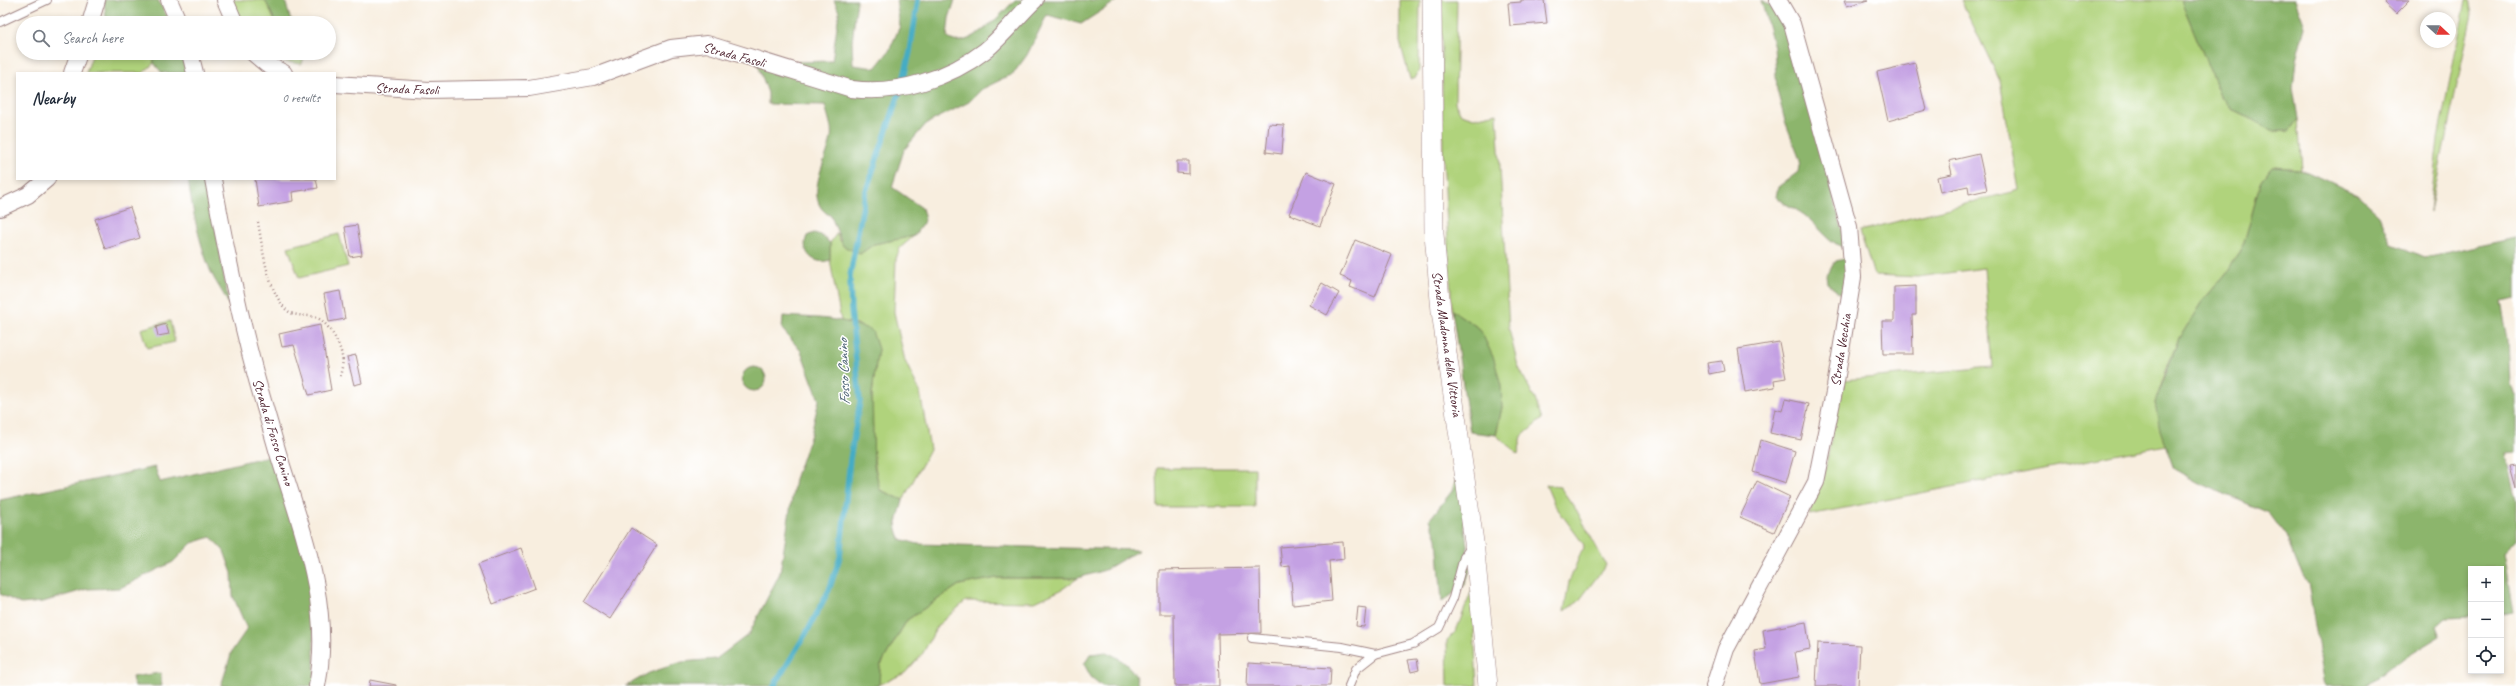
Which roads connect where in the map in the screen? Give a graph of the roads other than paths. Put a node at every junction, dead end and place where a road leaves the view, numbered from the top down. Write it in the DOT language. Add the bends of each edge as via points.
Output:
graph roads {
  1 [pos="47,0"];
  2 [pos="97,0"];
  3 [pos="169,0"];
  4 [pos="225,0"];
  5 [pos="1035,0"];
  6 [pos="1432,0"];
  7 [pos="1778,0"];
  8 [pos="92,16"];
  9 [pos="176,16"];
  10 [pos="232,16"];
  11 [pos="0,22"];
  12 [pos="76,60"];
  13 [pos="192,60"];
  14 [pos="261,60"];
  15 [pos="72,72"];
  16 [pos="195,72"];
  17 [pos="282,72"];
  18 [pos="336,84"];
  19 [pos="46,180"];
  20 [pos="213,180"];
  21 [pos="0,208"];
  22 [pos="1474,542"];
  23 [pos="1252,638"];
  24 [pos="1375,654"];
  25 [pos="316,686"];
  26 [pos="1349,686"];
  27 [pos="1488,686"];
  28 [pos="1714,686"];
  1 -- 11 [label="lane"];
  2 -- 8 [label="street"];
  3 -- 9 [label="street"];
  4 -- 10 [label="street"];
  5 -- 18 [label="street, Strada Fasoli" via="992,44 972,59 937,78 889,89 852,89 707,44 671,48 593,78 529,88 429,90"];
  6 -- 22 [label="street, Strada Madonna della Vittoria" via="1434,234 1441,311"];
  7 -- 28 [label="street, Strada Vecchia" via="1792,24 1849,227 1853,277 1816,482 1726,649"];
  12 -- 15 [label="street"];
  13 -- 16 [label="street"];
  14 -- 17 [label="street"];
  19 -- 21 [label="street" via="28,195"];
  20 -- 25 [label="street, Strada di Fosso Canino" via="236,297 313,570 320,604 322,634"];
  22 -- 24 [label="lane" via="1464,557 1454,598 1439,628 1413,644"];
  22 -- 27 [label="street, Strada Madonna della Vittoria"];
  23 -- 24 [label="lane" via="1342,647"];
  24 -- 26 [label="lane" via="1356,669"];
}
